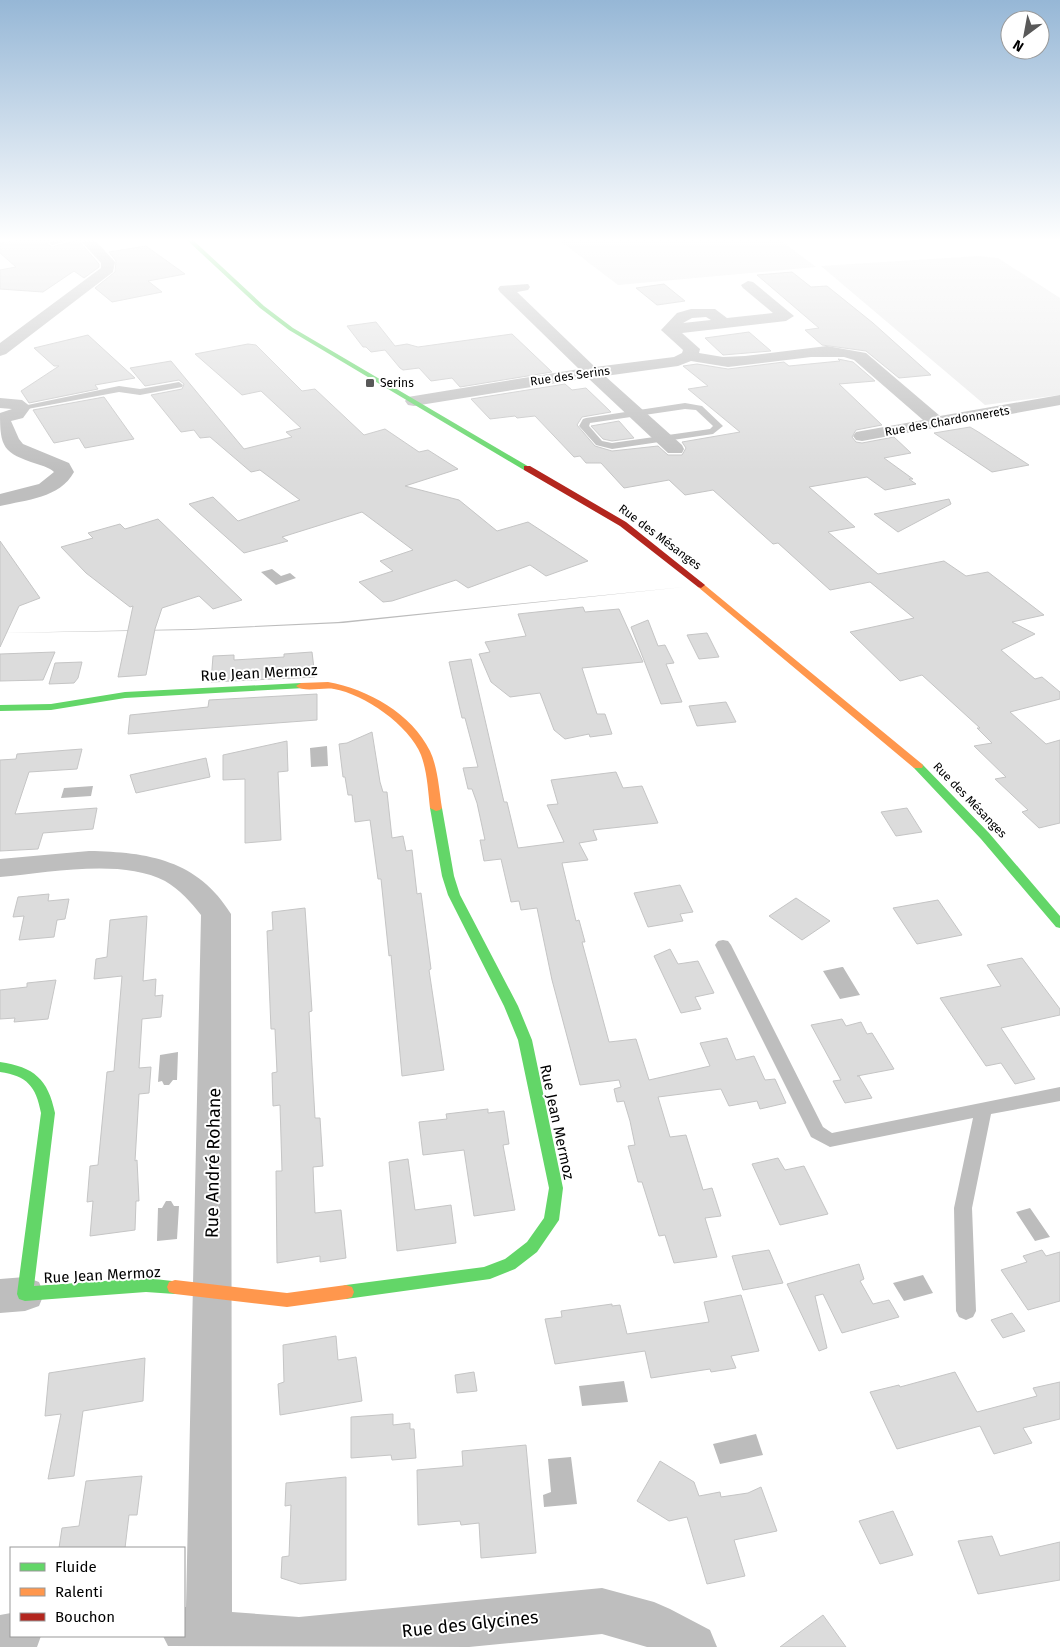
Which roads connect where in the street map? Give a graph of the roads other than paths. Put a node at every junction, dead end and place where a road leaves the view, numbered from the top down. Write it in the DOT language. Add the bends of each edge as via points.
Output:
graph roads {
  1 [pos="44,317"];
  2 [pos="275,317"];
  3 [pos="535,317"];
  4 [pos="678,317"];
  5 [pos="716,317"];
  6 [pos="778,317"];
  7 [pos="724,323"];
  8 [pos="669,330"];
  9 [pos="0,351"];
  10 [pos="689,356"];
  11 [pos="593,372"];
  12 [pos="179,386"];
  13 [pos="1060,400"];
  14 [pos="414,401"];
  15 [pos="0,403"];
  16 [pos="1033,405"];
  17 [pos="22,407"];
  18 [pos="635,414"];
  19 [pos="1060,417"];
  20 [pos="0,418"];
  21 [pos="936,422"];
  22 [pos="862,436"];
  23 [pos="669,444"];
  24 [pos="0,500"];
  25 [pos="0,708"];
  26 [pos="0,868"];
  27 [pos="1060,924"];
  28 [pos="722,945"];
  29 [pos="0,1067"];
  30 [pos="1060,1094"];
  31 [pos="984,1109"];
  32 [pos="211,1290"];
  33 [pos="12,1295"];
  34 [pos="966,1311"];
  35 [pos="202,1637"];
  36 [pos="693,1647"];
  1 -- 9 [label="street"];
  2 -- 14 [label="main road, Rue des Mésanges"];
  3 -- 11 [label="street"];
  4 -- 8 [label="street"];
  5 -- 7 [label="street"];
  6 -- 7 [label="street"];
  7 -- 8 [label="street"];
  8 -- 10 [label="street" via="692,349"];
  10 -- 11 [label="street, Rue des Serins" via="678,361"];
  10 -- 21 [label="street" via="728,362 846,351 860,356"];
  11 -- 14 [label="street, Rue des Serins"];
  11 -- 18 [label="street"];
  12 -- 17 [label="lane" via="140,392 119,389"];
  13 -- 16 [label="street, Rue des Chardonnerets"];
  14 -- 27 [label="main road, Rue des Mésanges" via="568,490 665,555 934,781 979,828"];
  15 -- 17 [label="street"];
  16 -- 19 [label="street" via="1056,418"];
  16 -- 21 [label="street, Rue des Chardonnerets"];
  17 -- 20 [label="street" via="17,414"];
  18 -- 23 [label="street"];
  18 -- 23 [label="lane" via="685,406 699,408 718,426"];
  18 -- 23 [label="lane" via="586,421 584,426 599,443 612,446"];
  20 -- 24 [label="street" via="12,443 33,456 58,464 64,472 51,486"];
  21 -- 22 [label="street, Rue des Chardonnerets"];
  25 -- 32 [label="main road, Rue Jean Mermoz" via="50,707 125,695 329,684 355,692 400,720 414,732 426,753 454,895 512,1006 525,1040 556,1188 551,1220 532,1247 510,1264 484,1274 287,1300"];
  26 -- 32 [label="street, Rue André Rohane" via="127,861 165,869 186,880 206,897 216,914"];
  28 -- 31 [label="lane" via="817,1132 830,1140"];
  29 -- 33 [label="main road, Rue Jean Mermoz" via="31,1075 45,1094 48,1113"];
  30 -- 31 [label="lane"];
  31 -- 34 [label="lane" via="963,1208"];
  32 -- 33 [label="main road, Rue Jean Mermoz" via="146,1285"];
  32 -- 35 [label="street, Rue André Rohane" via="214,1338 208,1569"];
  35 -- 36 [label="street, Rue des Glycines" via="299,1640 602,1611 654,1625"];
}
